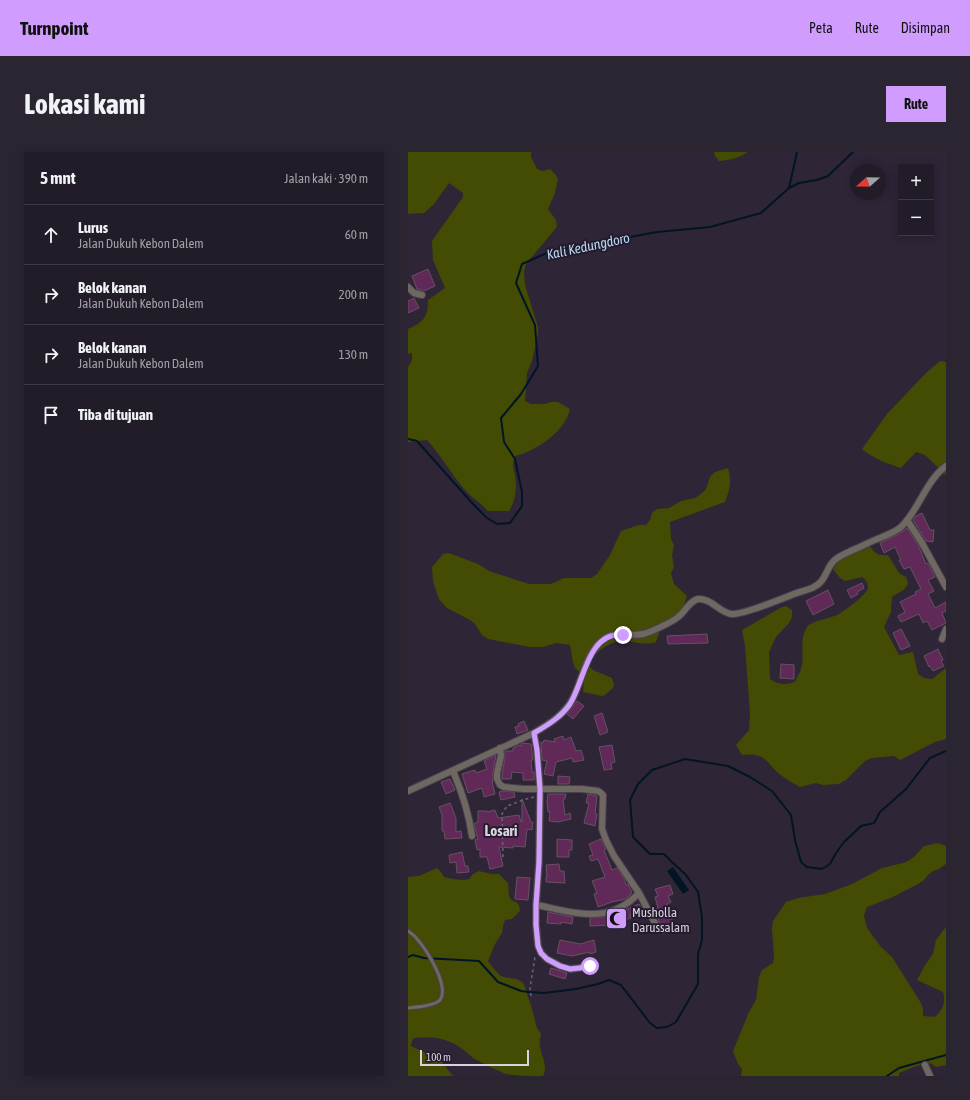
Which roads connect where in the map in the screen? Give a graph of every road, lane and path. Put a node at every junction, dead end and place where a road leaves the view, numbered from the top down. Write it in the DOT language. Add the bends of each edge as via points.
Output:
graph roads {
  1 [pos="408,287"];
  2 [pos="422,295"];
  3 [pos="946,466"];
  4 [pos="907,520"];
  5 [pos="946,588"];
  6 [pos="946,629"];
  7 [pos="942,639"];
  8 [pos="534,733"];
  9 [pos="500,748"];
  10 [pos="453,771"];
  11 [pos="540,789"];
  12 [pos="408,791"];
  13 [pos="540,799"];
  14 [pos="472,836"];
  15 [pos="503,857"];
  16 [pos="639,893"];
  17 [pos="536,905"];
  18 [pos="657,927"];
  19 [pos="408,931"];
  20 [pos="538,946"];
  21 [pos="590,966"];
  22 [pos="531,996"];
  23 [pos="408,1008"];
  24 [pos="925,1065"];
  25 [pos="930,1076"];
  1 -- 2 [label="street" via="414,293"];
  3 -- 4 [label="street" via="934,478"];
  4 -- 5 [label="street"];
  4 -- 8 [label="street" via="892,533 836,558 821,582 810,589 737,614 727,613 704,600 696,600 678,618 652,631 637,635 617,634 605,638 589,658 569,705 560,716"];
  6 -- 7 [label="street"];
  8 -- 9 [label="street"];
  8 -- 11 [label="street"];
  9 -- 10 [label="street"];
  9 -- 11 [label="street" via="497,778 500,785"];
  10 -- 12 [label="street"];
  10 -- 14 [label="street" via="469,816"];
  11 -- 13 [label="street"];
  11 -- 16 [label="street" via="582,789 598,791 603,795 602,829 606,840"];
  13 -- 15 [label="path" via="526,798 507,806 502,814"];
  13 -- 17 [label="street"];
  16 -- 17 [label="street" via="628,904 602,914 586,914"];
  16 -- 18 [label="street"];
  17 -- 20 [label="street"];
  19 -- 23 [label="lane" via="418,939 433,962 443,991 440,1000 430,1005"];
  20 -- 21 [label="street" via="547,959 560,966 574,969"];
  20 -- 22 [label="path" via="530,988"];
  24 -- 25 [label="street"];
}
